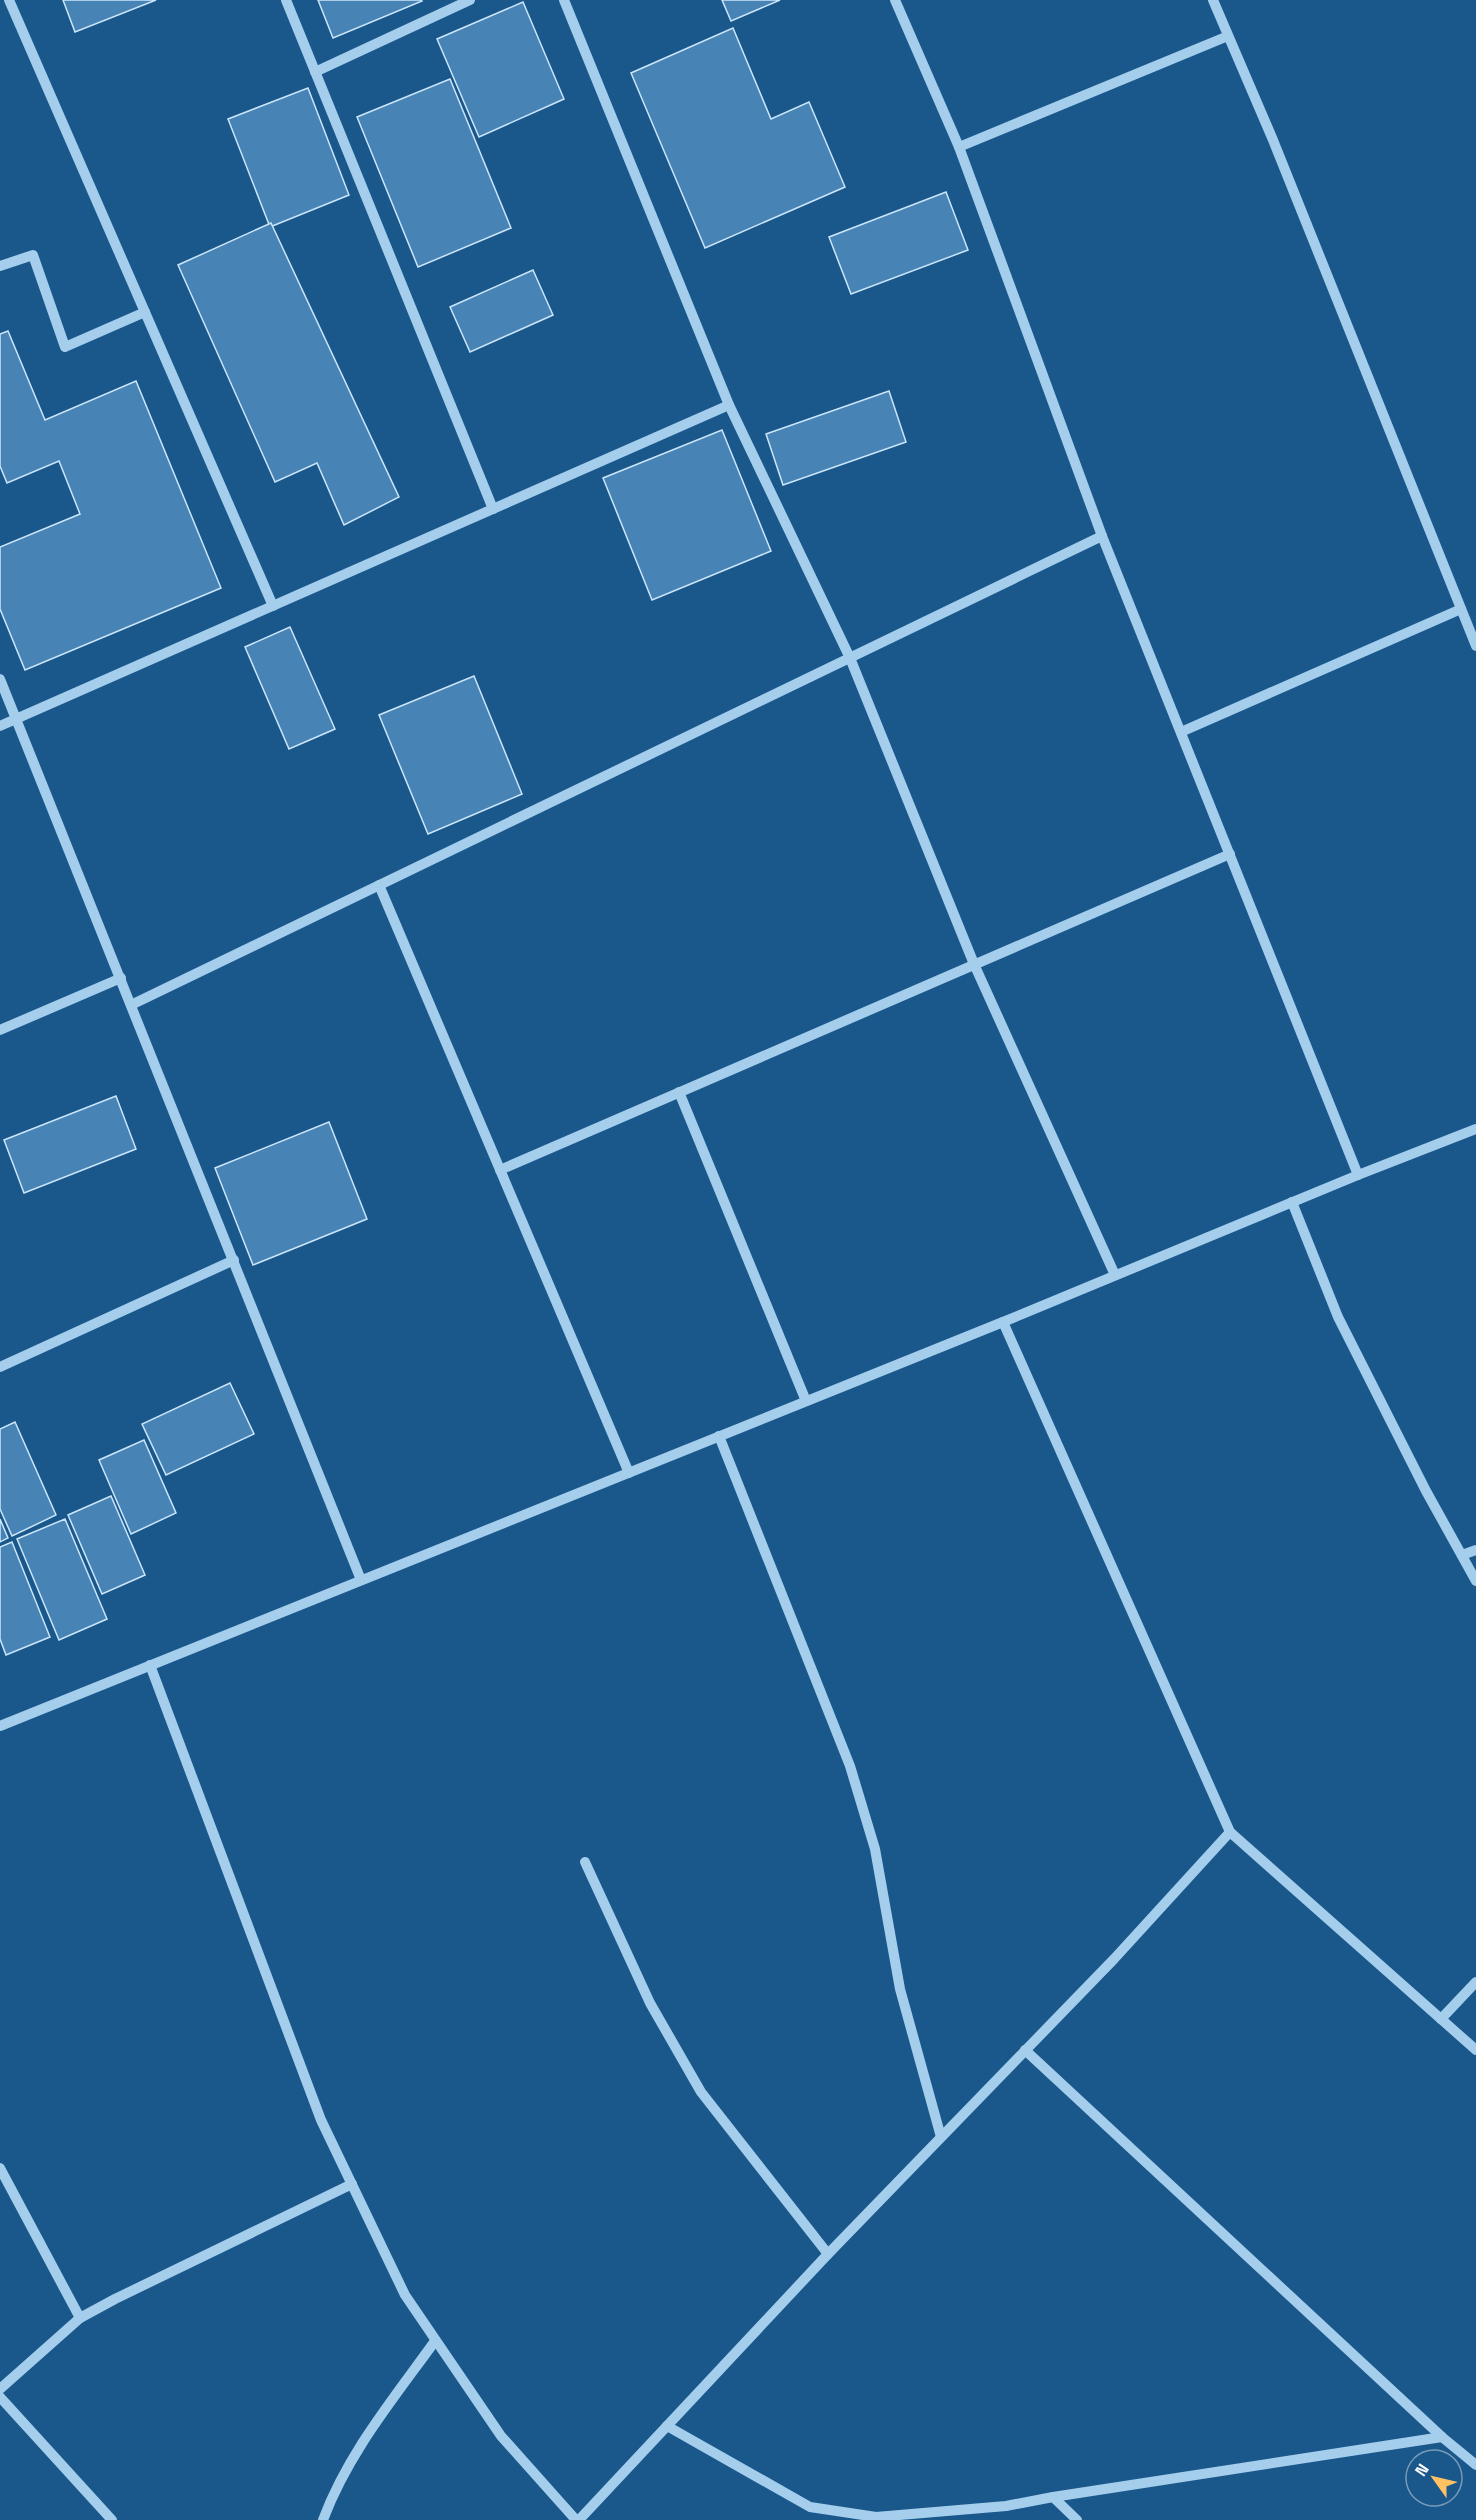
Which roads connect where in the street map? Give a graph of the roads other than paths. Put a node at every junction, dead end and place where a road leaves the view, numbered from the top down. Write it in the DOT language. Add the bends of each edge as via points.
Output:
graph roads {
  1 [pos="9,0"];
  2 [pos="286,0"];
  3 [pos="470,0"];
  4 [pos="564,0"];
  5 [pos="896,0"];
  6 [pos="1213,0"];
  7 [pos="1228,36"];
  8 [pos="315,72"];
  9 [pos="959,147"];
  10 [pos="0,266"];
  11 [pos="145,312"];
  12 [pos="729,405"];
  13 [pos="493,509"];
  14 [pos="1102,536"];
  15 [pos="273,606"];
  16 [pos="1461,609"];
  17 [pos="1476,646"];
  18 [pos="850,658"];
  19 [pos="0,679"];
  20 [pos="16,720"];
  21 [pos="0,726"];
  22 [pos="1181,732"];
  23 [pos="1230,854"];
  24 [pos="380,885"];
  25 [pos="974,964"];
  26 [pos="121,978"];
  27 [pos="131,1005"];
  28 [pos="0,1030"];
  29 [pos="679,1092"];
  30 [pos="1476,1129"];
  31 [pos="500,1170"];
  32 [pos="1358,1175"];
  33 [pos="1292,1202"];
  34 [pos="234,1260"];
  35 [pos="1115,1275"];
  36 [pos="1003,1322"];
  37 [pos="0,1367"];
  38 [pos="806,1401"];
  39 [pos="719,1436"];
  40 [pos="629,1473"];
  41 [pos="1476,1550"];
  42 [pos="1462,1556"];
  43 [pos="361,1580"];
  44 [pos="1476,1581"];
  45 [pos="150,1665"];
  46 [pos="0,1726"];
  47 [pos="1230,1832"];
  48 [pos="585,1862"];
  49 [pos="1476,1982"];
  50 [pos="1441,2019"];
  51 [pos="1025,2050"];
  52 [pos="1476,2050"];
  53 [pos="940,2137"];
  54 [pos="0,2168"];
  55 [pos="352,2184"];
  56 [pos="828,2254"];
  57 [pos="80,2318"];
  58 [pos="435,2341"];
  59 [pos="0,2389"];
  60 [pos="0,2397"];
  61 [pos="667,2426"];
  62 [pos="1442,2437"];
  63 [pos="1476,2465"];
  64 [pos="1053,2497"];
  65 [pos="110,2519"];
  66 [pos="323,2520"];
  67 [pos="578,2520"];
  68 [pos="1077,2520"];
  1 -- 11 [label="street"];
  2 -- 8 [label="street"];
  3 -- 8 [label="street"];
  4 -- 12 [label="street"];
  5 -- 9 [label="street"];
  6 -- 7 [label="street"];
  7 -- 9 [label="street"];
  7 -- 16 [label="street"];
  8 -- 13 [label="street"];
  9 -- 14 [label="street"];
  10 -- 11 [label="street" via="33,255 65,347"];
  11 -- 15 [label="street"];
  12 -- 13 [label="street"];
  12 -- 18 [label="street"];
  13 -- 15 [label="street"];
  14 -- 18 [label="street"];
  14 -- 22 [label="street"];
  15 -- 20 [label="street"];
  16 -- 17 [label="street"];
  16 -- 22 [label="street"];
  18 -- 24 [label="street"];
  18 -- 25 [label="street"];
  19 -- 20 [label="street"];
  20 -- 21 [label="street"];
  20 -- 26 [label="street"];
  22 -- 23 [label="street"];
  23 -- 25 [label="street"];
  23 -- 32 [label="street"];
  24 -- 27 [label="street"];
  24 -- 31 [label="street"];
  25 -- 29 [label="street"];
  25 -- 35 [label="street"];
  26 -- 27 [label="street"];
  26 -- 28 [label="street"];
  27 -- 34 [label="street"];
  29 -- 31 [label="street"];
  29 -- 38 [label="street"];
  30 -- 32 [label="street"];
  31 -- 40 [label="street"];
  32 -- 33 [label="street"];
  33 -- 35 [label="street"];
  33 -- 42 [label="street" via="1338,1317"];
  34 -- 37 [label="street"];
  34 -- 43 [label="street"];
  35 -- 36 [label="street"];
  36 -- 38 [label="street"];
  36 -- 47 [label="street"];
  38 -- 39 [label="street"];
  39 -- 40 [label="street"];
  39 -- 53 [label="street" via="850,1766 875,1849 900,1989"];
  40 -- 43 [label="street"];
  41 -- 42 [label="street"];
  42 -- 44 [label="street"];
  43 -- 45 [label="street"];
  45 -- 46 [label="street"];
  45 -- 55 [label="street" via="321,2120"];
  47 -- 50 [label="street"];
  47 -- 51 [label="street"];
  48 -- 56 [label="street" via="650,2003 701,2092"];
  49 -- 50 [label="street"];
  50 -- 52 [label="street"];
  51 -- 53 [label="street"];
  51 -- 62 [label="street"];
  53 -- 56 [label="street"];
  54 -- 57 [label="street"];
  55 -- 57 [label="street"];
  55 -- 58 [label="street" via="405,2295"];
  56 -- 61 [label="street"];
  57 -- 59 [label="street"];
  58 -- 66 [label="street" via="368,2433 333,2493"];
  58 -- 67 [label="street" via="501,2436"];
  60 -- 65 [label="street"];
  61 -- 64 [label="street" via="810,2507 876,2517 1006,2506"];
  61 -- 67 [label="street"];
  62 -- 63 [label="street"];
  62 -- 64 [label="street"];
  64 -- 68 [label="street"];
}
